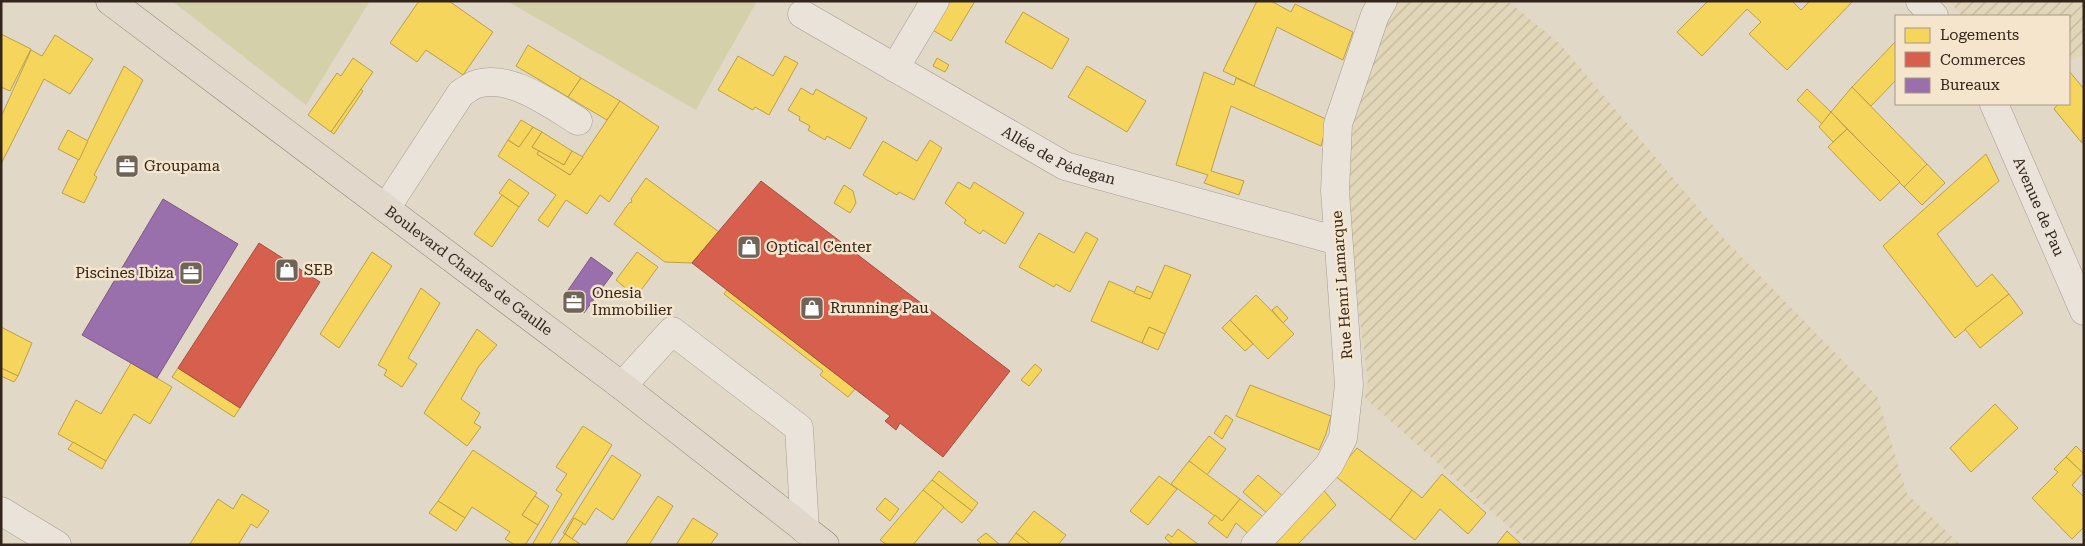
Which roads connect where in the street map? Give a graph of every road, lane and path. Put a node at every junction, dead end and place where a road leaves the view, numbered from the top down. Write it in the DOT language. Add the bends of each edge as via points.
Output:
graph roads {
  1 [pos="110,1"];
  2 [pos="935,1"];
  3 [pos="1383,1"];
  4 [pos="1920,1"];
  5 [pos="802,14"];
  6 [pos="1933,15"];
  7 [pos="895,68"];
  8 [pos="1994,105"];
  9 [pos="578,121"];
  10 [pos="386,208"];
  11 [pos="1338,241"];
  12 [pos="2084,311"];
  13 [pos="622,386"];
  14 [pos="1,511"];
  15 [pos="815,537"];
  16 [pos="57,545"];
  17 [pos="1255,545"];
  1 -- 10 [label="main road, Boulevard Charles de Gaulle"];
  2 -- 7 [label="street"];
  3 -- 11 [label="street, Rue Henri Lamarque" via="1338,124 1335,191"];
  4 -- 6 [label="street"];
  5 -- 7 [label="street, Allée de Pédegan"];
  7 -- 11 [label="street, Allée de Pédegan" via="1066,166"];
  8 -- 12 [label="street, Avenue de Pau"];
  9 -- 10 [label="street" via="532,93 501,82 475,85 461,93"];
  10 -- 13 [label="main road, Boulevard Charles de Gaulle"];
  11 -- 17 [label="street, Rue Henri Lamarque" via="1349,385 1343,438 1329,465"];
  13 -- 15 [label="main road, Boulevard Charles de Gaulle"];
  13 -- 15 [label="street" via="672,331 799,428"];
  14 -- 16 [label="street"];
}
